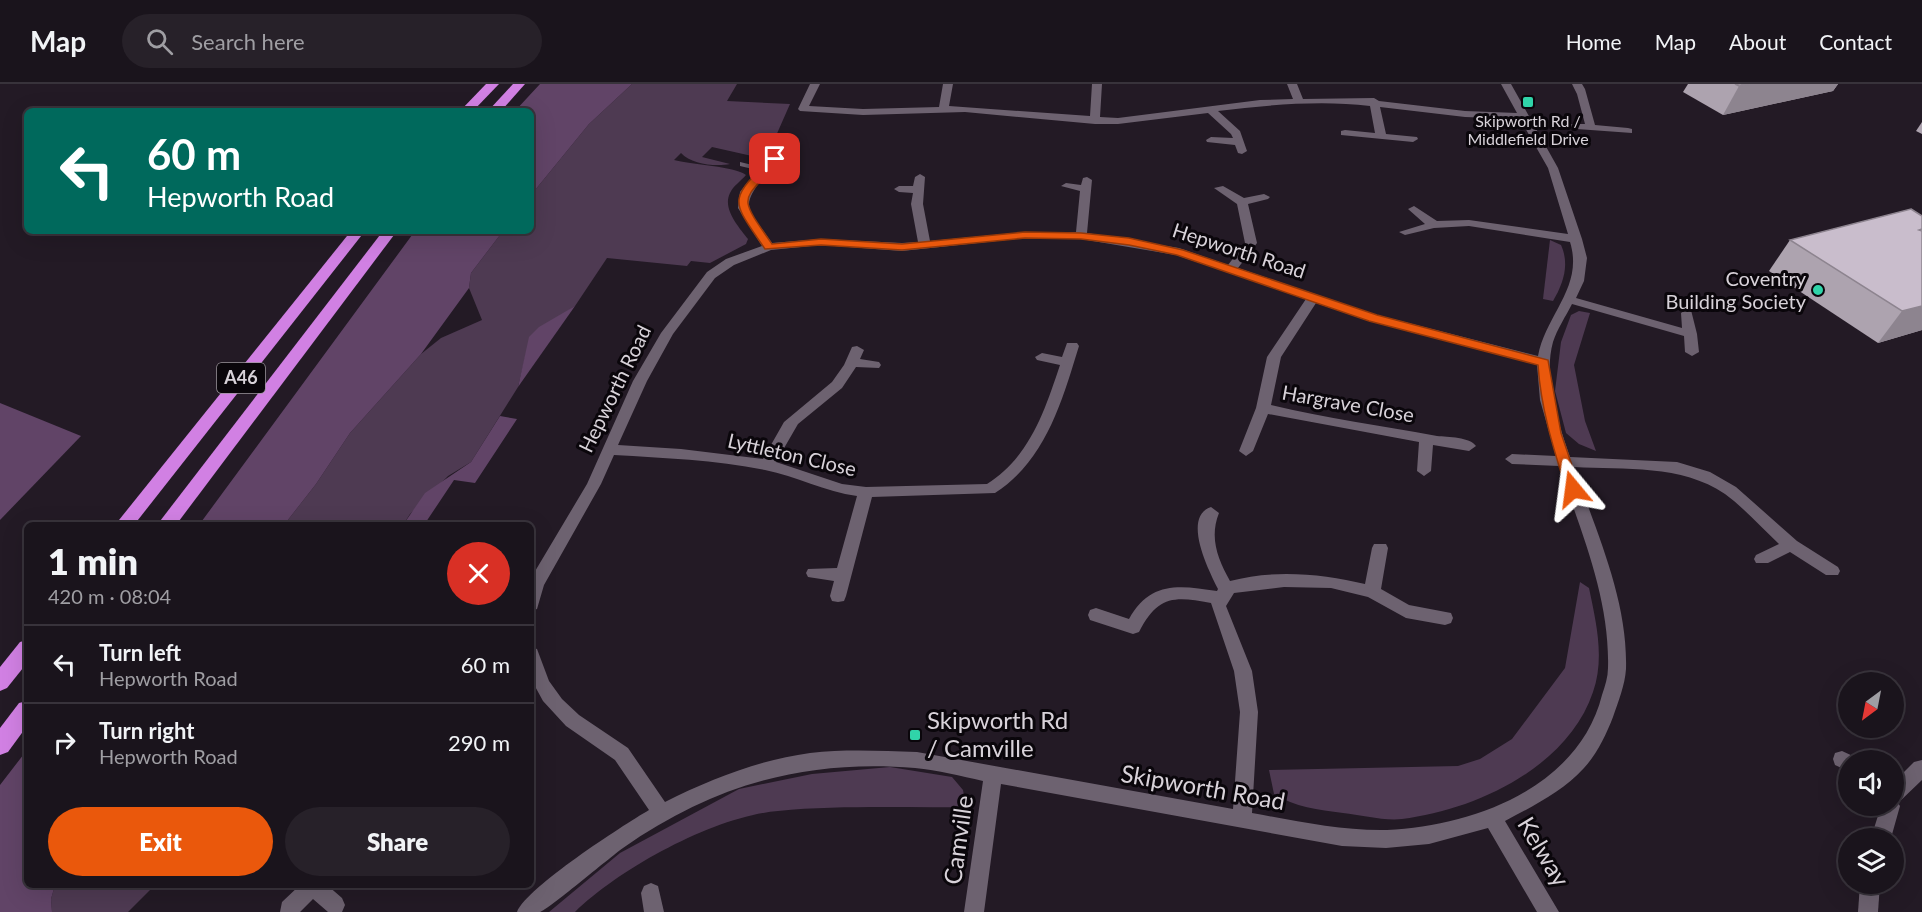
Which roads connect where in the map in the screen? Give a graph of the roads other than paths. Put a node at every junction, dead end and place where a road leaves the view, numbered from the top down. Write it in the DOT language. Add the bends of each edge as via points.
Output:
graph roads {
  1 [pos="493,84"];
  2 [pos="519,84"];
  3 [pos="815,84"];
  4 [pos="948,84"];
  5 [pos="1097,84"];
  6 [pos="1292,84"];
  7 [pos="1506,84"];
  8 [pos="1576,84"];
  9 [pos="1299,101"];
  10 [pos="1374,101"];
  11 [pos="469,108"];
  12 [pos="497,108"];
  13 [pos="944,109"];
  14 [pos="1210,109"];
  15 [pos="1525,116"];
  16 [pos="1095,121"];
  17 [pos="1567,126"];
  18 [pos="1592,127"];
  19 [pos="1628,131"];
  20 [pos="1345,133"];
  21 [pos="1381,135"];
  22 [pos="1413,139"];
  23 [pos="1211,140"];
  24 [pos="775,159"];
  25 [pos="744,164"];
  26 [pos="764,169"];
  27 [pos="920,177"];
  28 [pos="1066,186"];
  29 [pos="1219,188"];
  30 [pos="899,189"];
  31 [pos="918,190"];
  32 [pos="1264,197"];
  33 [pos="1242,202"];
  34 [pos="1414,209"];
  35 [pos="1434,225"];
  36 [pos="1405,232"];
  37 [pos="356,234"];
  38 [pos="388,234"];
  39 [pos="1081,236"];
  40 [pos="1576,239"];
  41 [pos="925,246"];
  42 [pos="769,247"];
  43 [pos="1230,270"];
  44 [pos="1312,299"];
  45 [pos="1570,300"];
  46 [pos="1687,313"];
  47 [pos="1691,333"];
  48 [pos="1072,346"];
  49 [pos="1692,352"];
  50 [pos="1042,357"];
  51 [pos="1067,362"];
  52 [pos="1543,362"];
  53 [pos="874,365"];
  54 [pos="1263,408"];
  55 [pos="1426,437"];
  56 [pos="1469,446"];
  57 [pos="611,450"];
  58 [pos="1246,451"];
  59 [pos="1512,459"];
  60 [pos="1565,461"];
  61 [pos="766,465"];
  62 [pos="1424,471"];
  63 [pos="866,492"];
  64 [pos="1211,513"];
  65 [pos="126,522"];
  66 [pos="168,522"];
  67 [pos="1791,545"];
  68 [pos="1380,548"];
  69 [pos="1762,558"];
  70 [pos="1832,572"];
  71 [pos="814,573"];
  72 [pos="844,575"];
  73 [pos="534,582"];
  74 [pos="1372,592"];
  75 [pos="1224,594"];
  76 [pos="838,596"];
  77 [pos="1096,615"];
  78 [pos="1445,618"];
  79 [pos="24,652"];
  80 [pos="534,675"];
  81 [pos="0,682"];
  82 [pos="24,715"];
  83 [pos="0,745"];
  84 [pos="1921,768"];
  85 [pos="993,775"];
  86 [pos="1904,784"];
  87 [pos="662,813"];
  88 [pos="1492,818"];
  89 [pos="1242,819"];
  90 [pos="311,888"];
  91 [pos="317,888"];
  92 [pos="1869,894"];
  93 [pos="335,904"];
  94 [pos="289,909"];
  95 [pos="527,912"];
  96 [pos="974,912"];
  97 [pos="1549,912"];
  98 [pos="1868,912"];
  1 -- 11 [label="highway"];
  2 -- 12 [label="highway"];
  3 -- 13 [label="street" via="803,109"];
  4 -- 13 [label="street"];
  5 -- 16 [label="street"];
  6 -- 9 [label="street"];
  7 -- 15 [label="street, Skipworth Road"];
  8 -- 18 [label="street"];
  9 -- 10 [label="street"];
  9 -- 14 [label="street"];
  10 -- 15 [label="street" via="1465,114"];
  10 -- 21 [label="street"];
  13 -- 16 [label="street"];
  14 -- 16 [label="street"];
  14 -- 23 [label="street" via="1232,128 1240,147"];
  15 -- 40 [label="street, Skipworth Road" via="1553,168"];
  17 -- 18 [label="street"];
  18 -- 19 [label="street"];
  20 -- 21 [label="street"];
  21 -- 22 [label="street"];
  24 -- 26 [label="street"];
  25 -- 26 [label="street"];
  26 -- 42 [label="street" via="743,193 742,201 743,210"];
  27 -- 31 [label="street"];
  28 -- 39 [label="street" via="1087,184"];
  29 -- 33 [label="street"];
  30 -- 31 [label="street"];
  31 -- 41 [label="street"];
  32 -- 33 [label="street"];
  33 -- 43 [label="street" via="1251,243"];
  34 -- 35 [label="street"];
  35 -- 36 [label="street"];
  35 -- 40 [label="street" via="1469,223"];
  37 -- 65 [label="highway, A46"];
  38 -- 66 [label="highway, A46"];
  39 -- 41 [label="street, Hepworth Road" via="1000,236"];
  39 -- 43 [label="street, Hepworth Road" via="1158,247"];
  40 -- 45 [label="street, Skipworth Road" via="1581,258"];
  41 -- 42 [label="street, Hepworth Road" via="798,242"];
  42 -- 57 [label="street, Hepworth Road" via="730,262 697,291 653,355"];
  43 -- 44 [label="street, Hepworth Road"];
  44 -- 52 [label="street, Hepworth Road"];
  44 -- 54 [label="street, Hargrave Close" via="1274,357"];
  45 -- 47 [label="street"];
  45 -- 52 [label="street, Skipworth Road" via="1548,341"];
  46 -- 47 [label="street"];
  47 -- 49 [label="street"];
  48 -- 51 [label="street, Lyttleton Close"];
  50 -- 51 [label="street"];
  51 -- 63 [label="street, Lyttleton Close" via="1041,430 1004,483 973,492"];
  52 -- 60 [label="street, Skipworth Road" via="1547,400"];
  53 -- 61 [label="street" via="855,356 832,393 791,424"];
  54 -- 55 [label="street, Hargrave Close"];
  54 -- 58 [label="street, Hargrave Close"];
  55 -- 56 [label="street, Hargrave Close"];
  55 -- 62 [label="street, Hargrave Close"];
  57 -- 61 [label="street, Lyttleton Close"];
  57 -- 73 [label="street, Hepworth Road"];
  59 -- 60 [label="street"];
  60 -- 67 [label="street" via="1677,467 1705,476 1731,491"];
  60 -- 88 [label="street, Skipworth Road" via="1610,592 1617,671 1597,734 1578,762 1540,793"];
  61 -- 63 [label="street, Lyttleton Close" via="841,489"];
  63 -- 72 [label="street"];
  64 -- 75 [label="street" via="1204,529 1207,548"];
  67 -- 69 [label="street"];
  67 -- 70 [label="street"];
  68 -- 74 [label="street"];
  71 -- 72 [label="street"];
  72 -- 76 [label="street"];
  74 -- 75 [label="street" via="1331,582 1284,580 1243,584"];
  74 -- 78 [label="street" via="1406,611"];
  75 -- 77 [label="street" via="1163,594 1148,602 1133,627"];
  75 -- 89 [label="street" via="1218,606 1243,671 1249,712"];
  79 -- 81 [label="highway"];
  80 -- 87 [label="street" via="562,712 627,759"];
  82 -- 83 [label="highway"];
  84 -- 86 [label="street"];
  85 -- 87 [label="street, Skipworth Road" via="917,760 852,758 795,763 745,776"];
  85 -- 89 [label="street, Skipworth Road"];
  85 -- 96 [label="street, Camville"];
  87 -- 95 [label="street, Skipworth Road" via="599,852"];
  88 -- 89 [label="street, Skipworth Road" via="1440,832 1386,839 1342,837"];
  88 -- 97 [label="street, Kelway"];
  90 -- 94 [label="street"];
  91 -- 93 [label="street"];
  92 -- 98 [label="street"];
}
